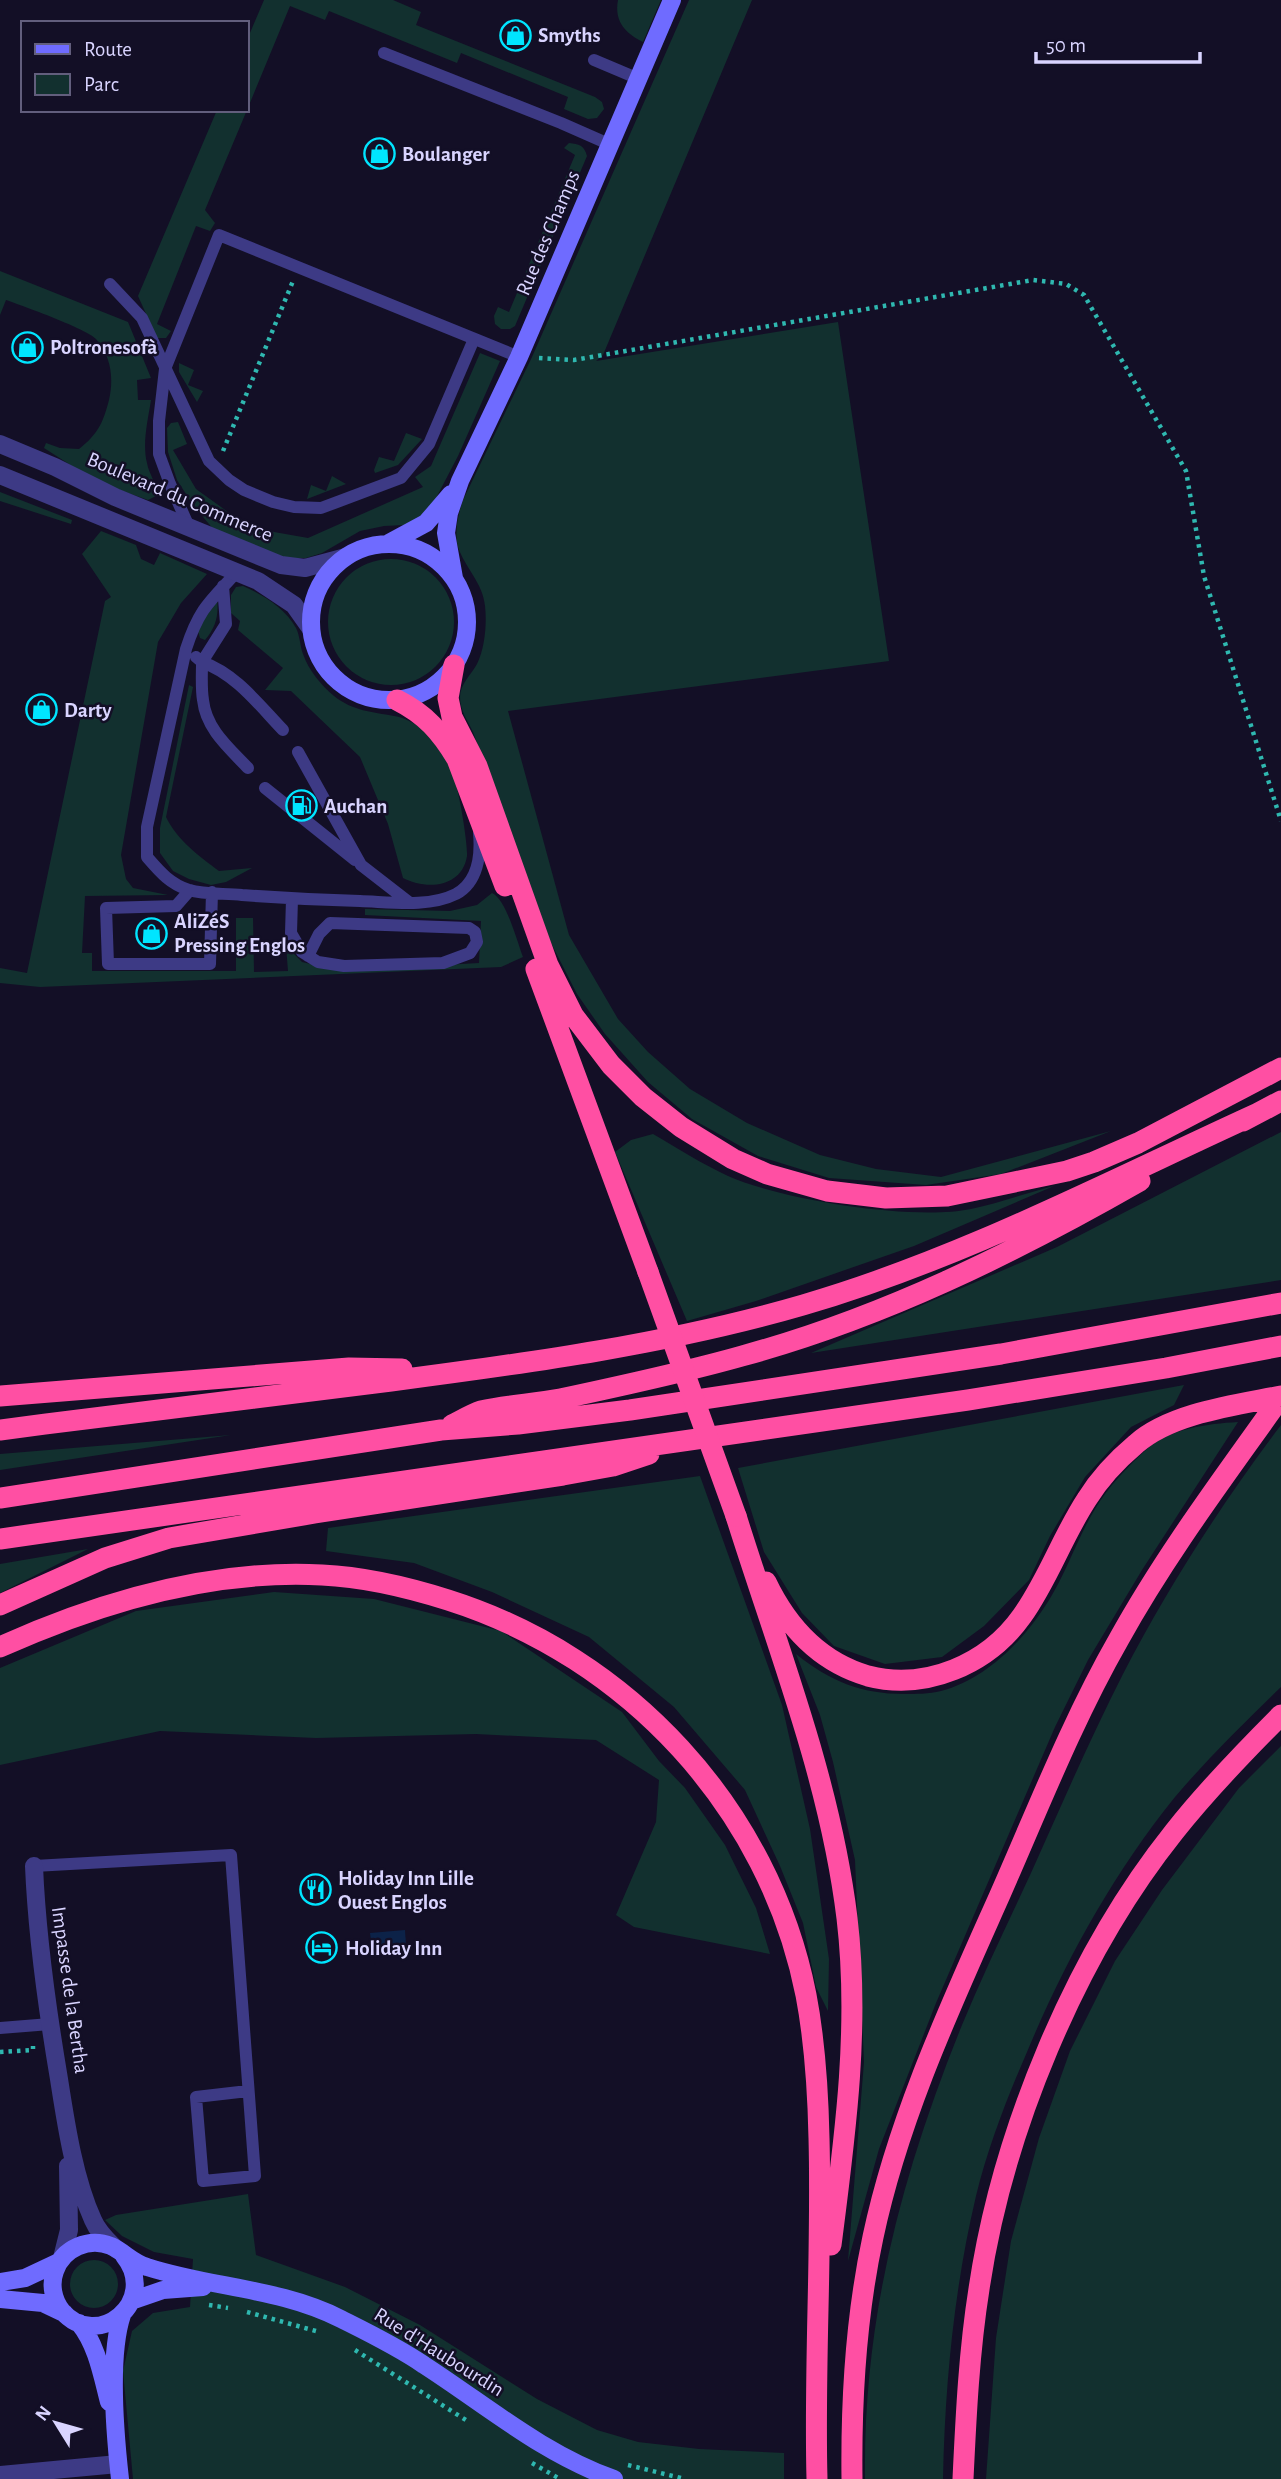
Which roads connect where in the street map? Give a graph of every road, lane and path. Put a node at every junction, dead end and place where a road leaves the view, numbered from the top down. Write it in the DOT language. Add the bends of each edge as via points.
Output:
graph roads {
  1 [pos="672,0"];
  2 [pos="384,53"];
  3 [pos="594,60"];
  4 [pos="639,79"];
  5 [pos="611,145"];
  6 [pos="298,267"];
  7 [pos="110,284"];
  8 [pos="474,339"];
  9 [pos="519,357"];
  10 [pos="165,369"];
  11 [pos="0,444"];
  12 [pos="216,468"];
  13 [pos="0,475"];
  14 [pos="460,481"];
  15 [pos="189,527"];
  16 [pos="389,543"];
  17 [pos="346,556"];
  18 [pos="237,572"];
  19 [pos="454,578"];
  20 [pos="223,586"];
  21 [pos="311,629"];
  22 [pos="186,649"];
  23 [pos="202,662"];
  24 [pos="454,665"];
  25 [pos="397,699"];
  26 [pos="283,730"];
  27 [pos="298,752"];
  28 [pos="248,768"];
  29 [pos="265,788"];
  30 [pos="478,811"];
  31 [pos="1281,821"];
  32 [pos="361,865"];
  33 [pos="190,890"];
  34 [pos="212,892"];
  35 [pos="292,899"];
  36 [pos="330,900"];
  37 [pos="410,903"];
  38 [pos="330,923"];
  39 [pos="308,956"];
  40 [pos="1281,1068"];
  41 [pos="1281,1101"];
  42 [pos="1256,1114"];
  43 [pos="1281,1303"];
  44 [pos="1281,1346"];
  45 [pos="453,1373"];
  46 [pos="0,1395"];
  47 [pos="1281,1396"];
  48 [pos="0,1430"];
  49 [pos="441,1430"];
  50 [pos="686,1439"];
  51 [pos="0,1498"];
  52 [pos="736,1516"];
  53 [pos="0,1539"];
  54 [pos="0,1605"];
  55 [pos="0,1647"];
  56 [pos="1281,1717"];
  57 [pos="34,1866"];
  58 [pos="50,2024"];
  59 [pos="32,2026"];
  60 [pos="0,2028"];
  61 [pos="0,2052"];
  62 [pos="248,2091"];
  63 [pos="66,2120"];
  64 [pos="120,2253"];
  65 [pos="61,2260"];
  66 [pos="0,2282"];
  67 [pos="230,2286"];
  68 [pos="0,2299"];
  69 [pos="206,2304"];
  70 [pos="127,2308"];
  71 [pos="229,2308"];
  72 [pos="242,2311"];
  73 [pos="64,2312"];
  74 [pos="79,2323"];
  75 [pos="321,2333"];
  76 [pos="819,2345"];
  77 [pos="352,2348"];
  78 [pos="479,2429"];
  79 [pos="115,2433"];
  80 [pos="525,2459"];
  81 [pos="119,2472"];
  82 [pos="0,2475"];
  83 [pos="560,2479"];
  84 [pos="614,2479"];
  85 [pos="817,2479"];
  86 [pos="852,2479"];
  87 [pos="963,2479"];
  1 -- 4 [label="street, Rue des Champs"];
  2 -- 5 [label="lane"];
  3 -- 4 [label="lane"];
  4 -- 5 [label="street, Rue des Champs"];
  5 -- 9 [label="street, Rue des Champs"];
  6 -- 8 [label="lane"];
  6 -- 10 [label="lane" via="219,235"];
  6 -- 12 [label="path"];
  7 -- 10 [label="lane" via="142,318"];
  8 -- 9 [label="lane"];
  8 -- 12 [label="lane" via="429,444 401,478 321,508 294,507 244,490"];
  9 -- 14 [label="street, Rue des Champs"];
  9 -- 31 [label="path" via="574,360 1033,280 1066,284 1084,295 1186,471 1204,576"];
  10 -- 12 [label="lane"];
  10 -- 15 [label="lane" via="159,454"];
  11 -- 15 [label="street, Boulevard du Commerce"];
  13 -- 18 [label="street"];
  14 -- 16 [label="street, Rue des Champs" via="426,523"];
  14 -- 19 [label="street, Rue des Champs" via="446,533"];
  15 -- 17 [label="street, Boulevard du Commerce" via="292,567 316,566"];
  16 -- 17 [label="street"];
  16 -- 19 [label="street" via="426,553"];
  17 -- 21 [label="street" via="320,584"];
  18 -- 20 [label="lane"];
  18 -- 21 [label="street" via="282,595"];
  19 -- 24 [label="street" via="464,599 467,622 464,645"];
  20 -- 22 [label="lane" via="195,622"];
  20 -- 23 [label="lane" via="226,624"];
  21 -- 25 [label="street" via="320,659 339,682 366,696"];
  22 -- 23 [label="lane"];
  22 -- 33 [label="lane" via="147,827 147,857 167,880"];
  23 -- 26 [label="lane" via="220,668"];
  23 -- 28 [label="lane" via="207,717 220,739"];
  24 -- 25 [label="street" via="432,687"];
  24 -- 40 [label="highway" via="448,698 452,717 477,766 548,965 573,1015 611,1065 643,1097 733,1160 827,1191 886,1198 947,1196 1094,1162"];
  25 -- 30 [label="highway" via="441,733"];
  27 -- 32 [label="lane"];
  29 -- 32 [label="lane"];
  30 -- 37 [label="lane" via="479,858 468,885 439,900"];
  30 -- 52 [label="highway, bridge"];
  32 -- 37 [label="lane"];
  33 -- 34 [label="lane"];
  33 -- 34 [label="lane" via="176,906 106,908 108,964 210,964"];
  34 -- 35 [label="lane"];
  35 -- 36 [label="lane"];
  35 -- 39 [label="lane" via="292,933"];
  36 -- 37 [label="lane"];
  36 -- 38 [label="lane"];
  38 -- 39 [label="lane"];
  38 -- 39 [label="lane" via="469,928 477,942 470,953 443,963 344,966"];
  41 -- 42 [label="highway"];
  42 -- 45 [label="highway" via="963,1249 806,1304 587,1353"];
  42 -- 49 [label="highway" via="1055,1230 897,1302 742,1356 616,1387 481,1412"];
  43 -- 49 [label="highway" via="1001,1354 630,1410"];
  44 -- 50 [label="highway" via="968,1400"];
  45 -- 46 [label="highway" via="349,1368"];
  45 -- 48 [label="highway"];
  47 -- 52 [label="highway" via="1195,1415 1139,1441 1086,1500 1022,1617 977,1659 932,1678 879,1679 834,1662 814,1648 778,1603"];
  47 -- 86 [label="highway" via="1152,1584 1101,1671 991,1914 915,2098 885,2189 864,2284 854,2388"];
  49 -- 51 [label="highway"];
  50 -- 53 [label="highway"];
  50 -- 54 [label="highway" via="613,1466 169,1538 104,1558"];
  52 -- 76 [label="highway" via="816,1761 847,1922 852,1989 849,2081"];
  55 -- 76 [label="highway" via="94,1609 195,1584 275,1575 346,1577 427,1593 495,1616 555,1647 654,1719 708,1780 749,1840 767,1875 798,1962 812,2034 818,2101"];
  56 -- 87 [label="highway" via="1181,1822 1131,1892 1051,2042 1026,2102 999,2191 979,2288"];
  57 -- 58 [label="street, Impasse de la Bertha" via="36,1922"];
  57 -- 62 [label="lane" via="231,1855"];
  58 -- 59 [label="lane"];
  58 -- 63 [label="street, Impasse de la Bertha"];
  59 -- 60 [label="lane"];
  59 -- 61 [label="path" via="33,2050"];
  62 -- 62 [label="lane" via="255,2176 203,2181 196,2097"];
  63 -- 64 [label="street, Impasse de la Bertha" via="94,2222"];
  63 -- 65 [label="street, Impasse de la Bertha" via="70,2206"];
  64 -- 65 [label="street" via="101,2243 85,2244"];
  64 -- 67 [label="street" via="146,2267"];
  64 -- 70 [label="street" via="135,2280"];
  65 -- 66 [label="street" via="25,2278"];
  65 -- 73 [label="street" via="53,2276 53,2291"];
  67 -- 70 [label="street" via="163,2290"];
  67 -- 84 [label="street, Rue d'Haubourdin" via="284,2296 340,2318 423,2364 547,2448"];
  68 -- 73 [label="street" via="43,2303"];
  69 -- 71 [label="path"];
  70 -- 74 [label="street" via="102,2325"];
  70 -- 79 [label="street" via="116,2344"];
  72 -- 75 [label="path"];
  73 -- 74 [label="street"];
  74 -- 79 [label="street" via="93,2347"];
  76 -- 85 [label="highway"];
  77 -- 78 [label="path"];
  79 -- 81 [label="street"];
  80 -- 83 [label="path"];
  81 -- 82 [label="street"];
}
